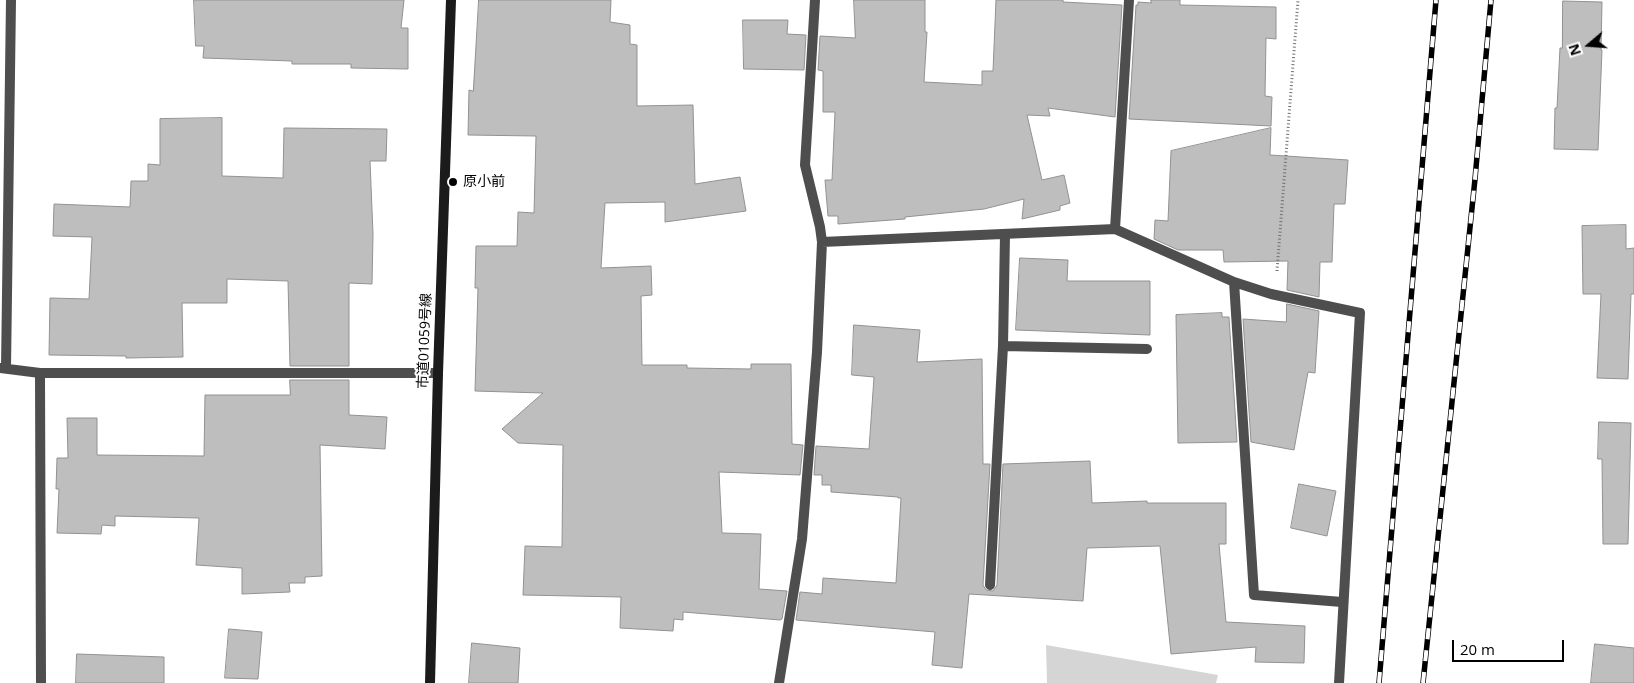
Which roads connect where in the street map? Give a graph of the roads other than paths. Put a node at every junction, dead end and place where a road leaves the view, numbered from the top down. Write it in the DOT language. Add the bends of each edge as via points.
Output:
graph roads {
  1 [pos="11,0"];
  2 [pos="451,0"];
  3 [pos="815,0"];
  4 [pos="1129,0"];
  5 [pos="1116,229"];
  6 [pos="1005,234"];
  7 [pos="822,242"];
  8 [pos="1234,282"];
  9 [pos="1003,346"];
  10 [pos="1147,349"];
  11 [pos="3,368"];
  12 [pos="40,373"];
  13 [pos="438,373"];
  14 [pos="990,585"];
  15 [pos="1342,602"];
  16 [pos="41,683"];
  17 [pos="430,683"];
  18 [pos="779,683"];
  19 [pos="1338,683"];
  1 -- 11 [label="street"];
  2 -- 13 [label="street, 市道01059号線"];
  3 -- 7 [label="street" via="805,165"];
  4 -- 5 [label="street"];
  5 -- 6 [label="street"];
  5 -- 8 [label="street"];
  6 -- 7 [label="street"];
  6 -- 9 [label="street"];
  7 -- 18 [label="street" via="802,539"];
  8 -- 15 [label="street" via="1254,595"];
  8 -- 15 [label="street" via="1271,294 1360,313"];
  9 -- 10 [label="street"];
  9 -- 14 [label="street"];
  11 -- 12 [label="street"];
  12 -- 13 [label="street"];
  12 -- 16 [label="street"];
  13 -- 17 [label="street, 市道01059号線"];
  15 -- 19 [label="street"];
}
